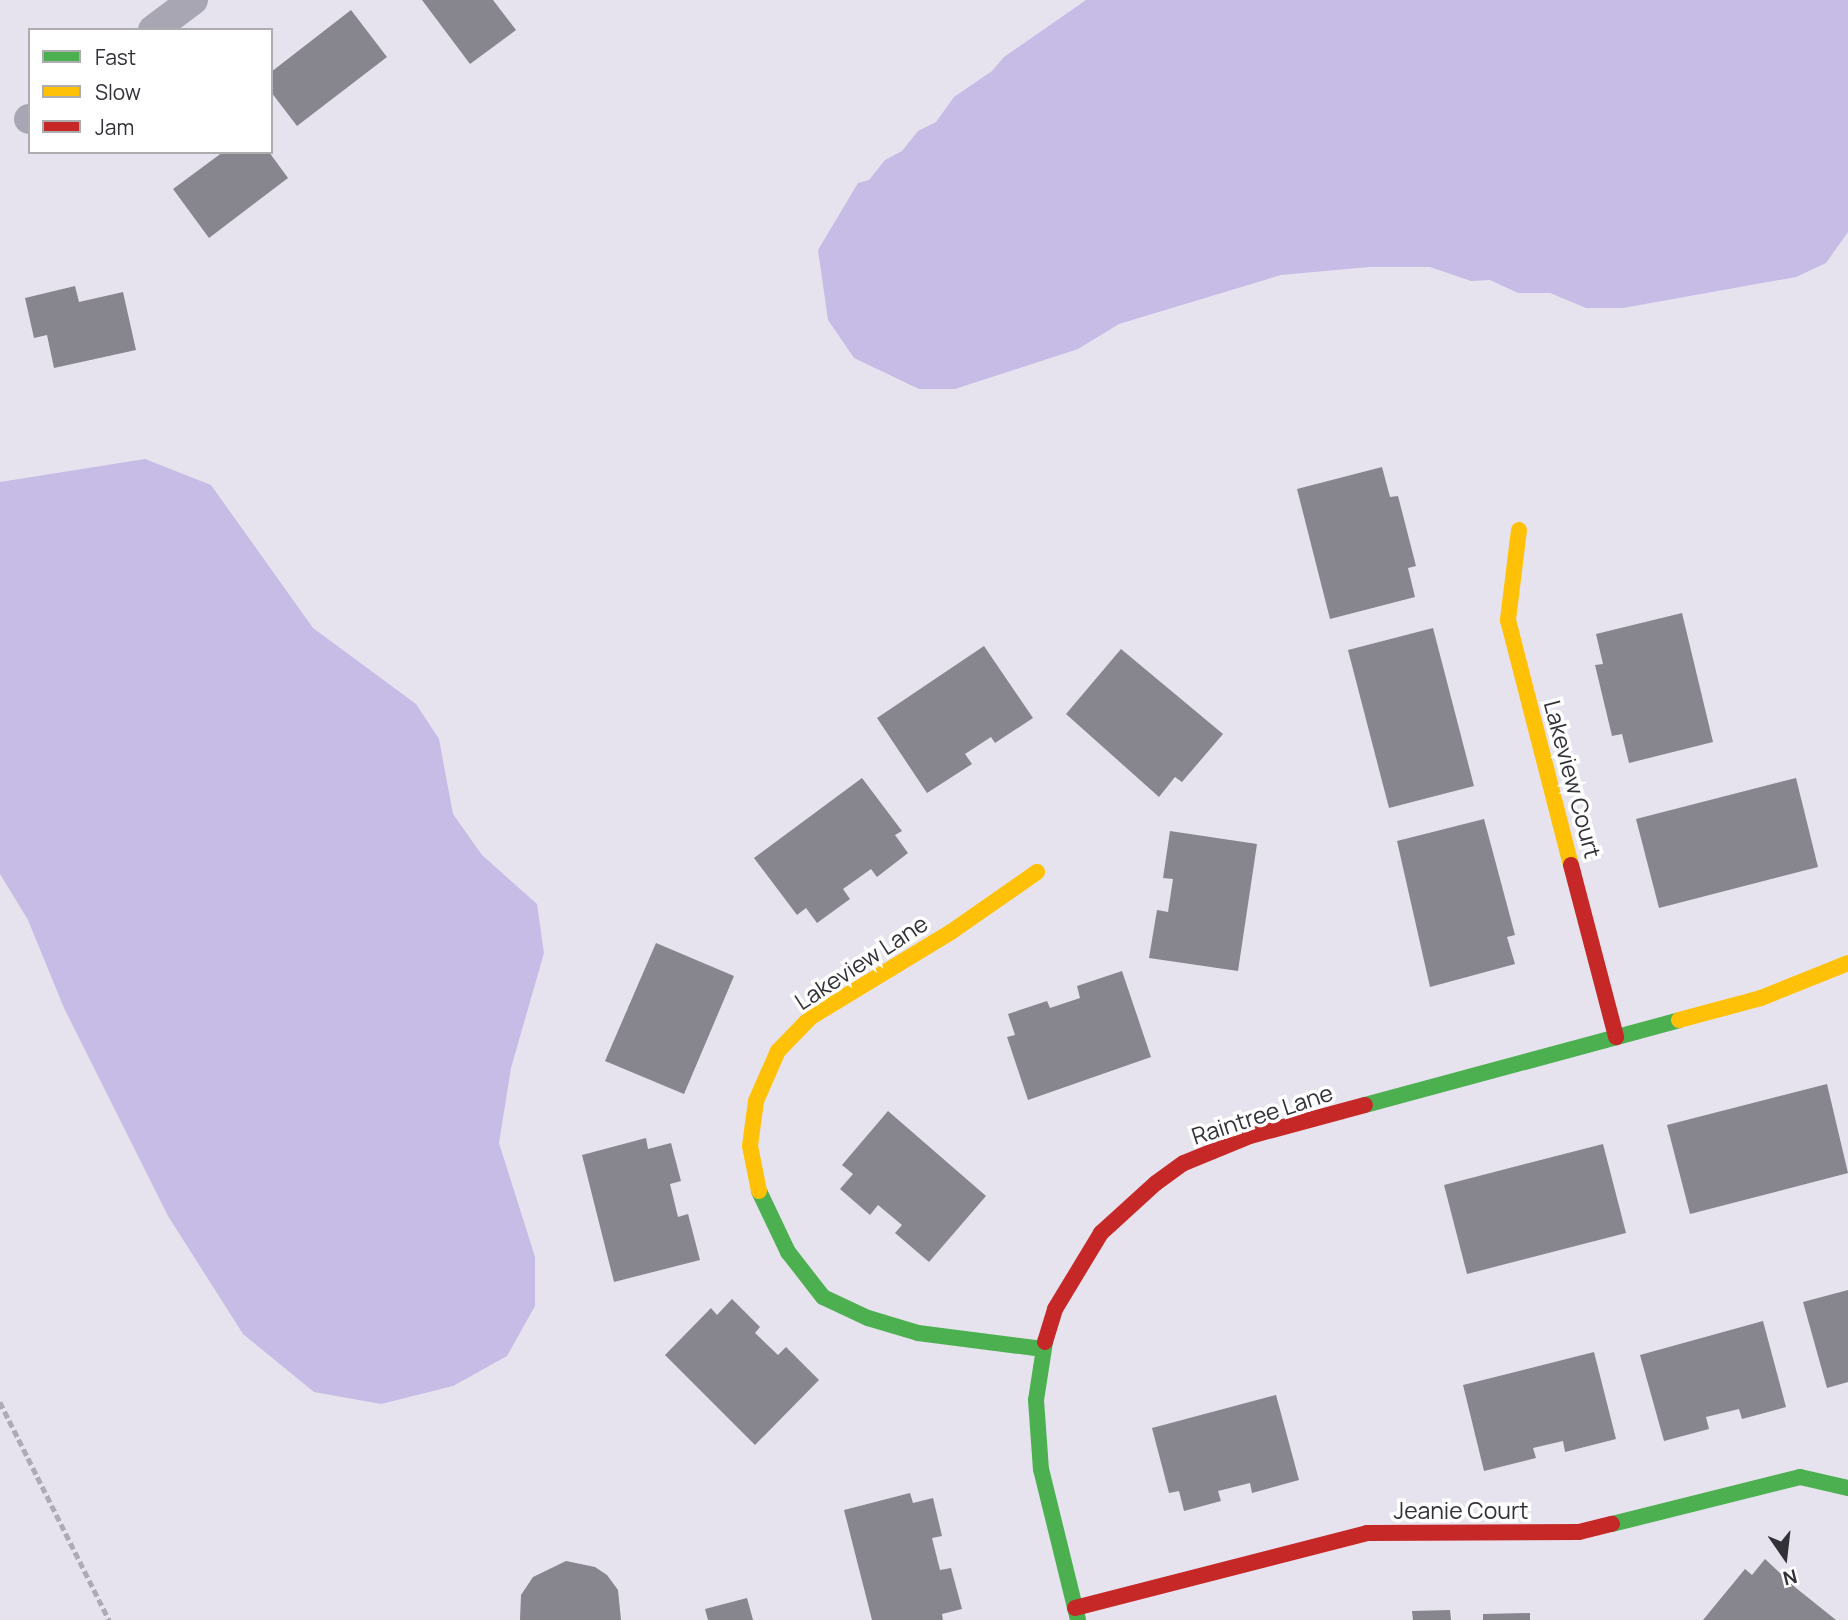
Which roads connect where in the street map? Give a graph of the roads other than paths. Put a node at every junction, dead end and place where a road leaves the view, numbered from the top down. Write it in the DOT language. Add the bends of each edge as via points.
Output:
graph roads {
  1 [pos="193,0"];
  2 [pos="156,28"];
  3 [pos="1518,530"];
  4 [pos="1037,872"];
  5 [pos="1848,963"];
  6 [pos="1616,1037"];
  7 [pos="1043,1349"];
  8 [pos="1848,1488"];
  9 [pos="1077,1614"];
  1 -- 2 [label="street"];
  3 -- 6 [label="street, Lakeview Court" via="1508,620"];
  4 -- 7 [label="street, Lakeview Lane" via="951,932 811,1017 778,1051 756,1101 750,1146 761,1199 788,1252 823,1297 868,1318 918,1333"];
  5 -- 6 [label="street, Raintree Lane" via="1761,998"];
  6 -- 7 [label="street, Raintree Lane" via="1250,1136 1184,1163 1101,1233 1055,1308"];
  7 -- 9 [label="street, Raintree Lane" via="1036,1401 1041,1469"];
  8 -- 9 [label="street, Jeanie Court" via="1800,1477 1579,1532 1367,1533"];
}
